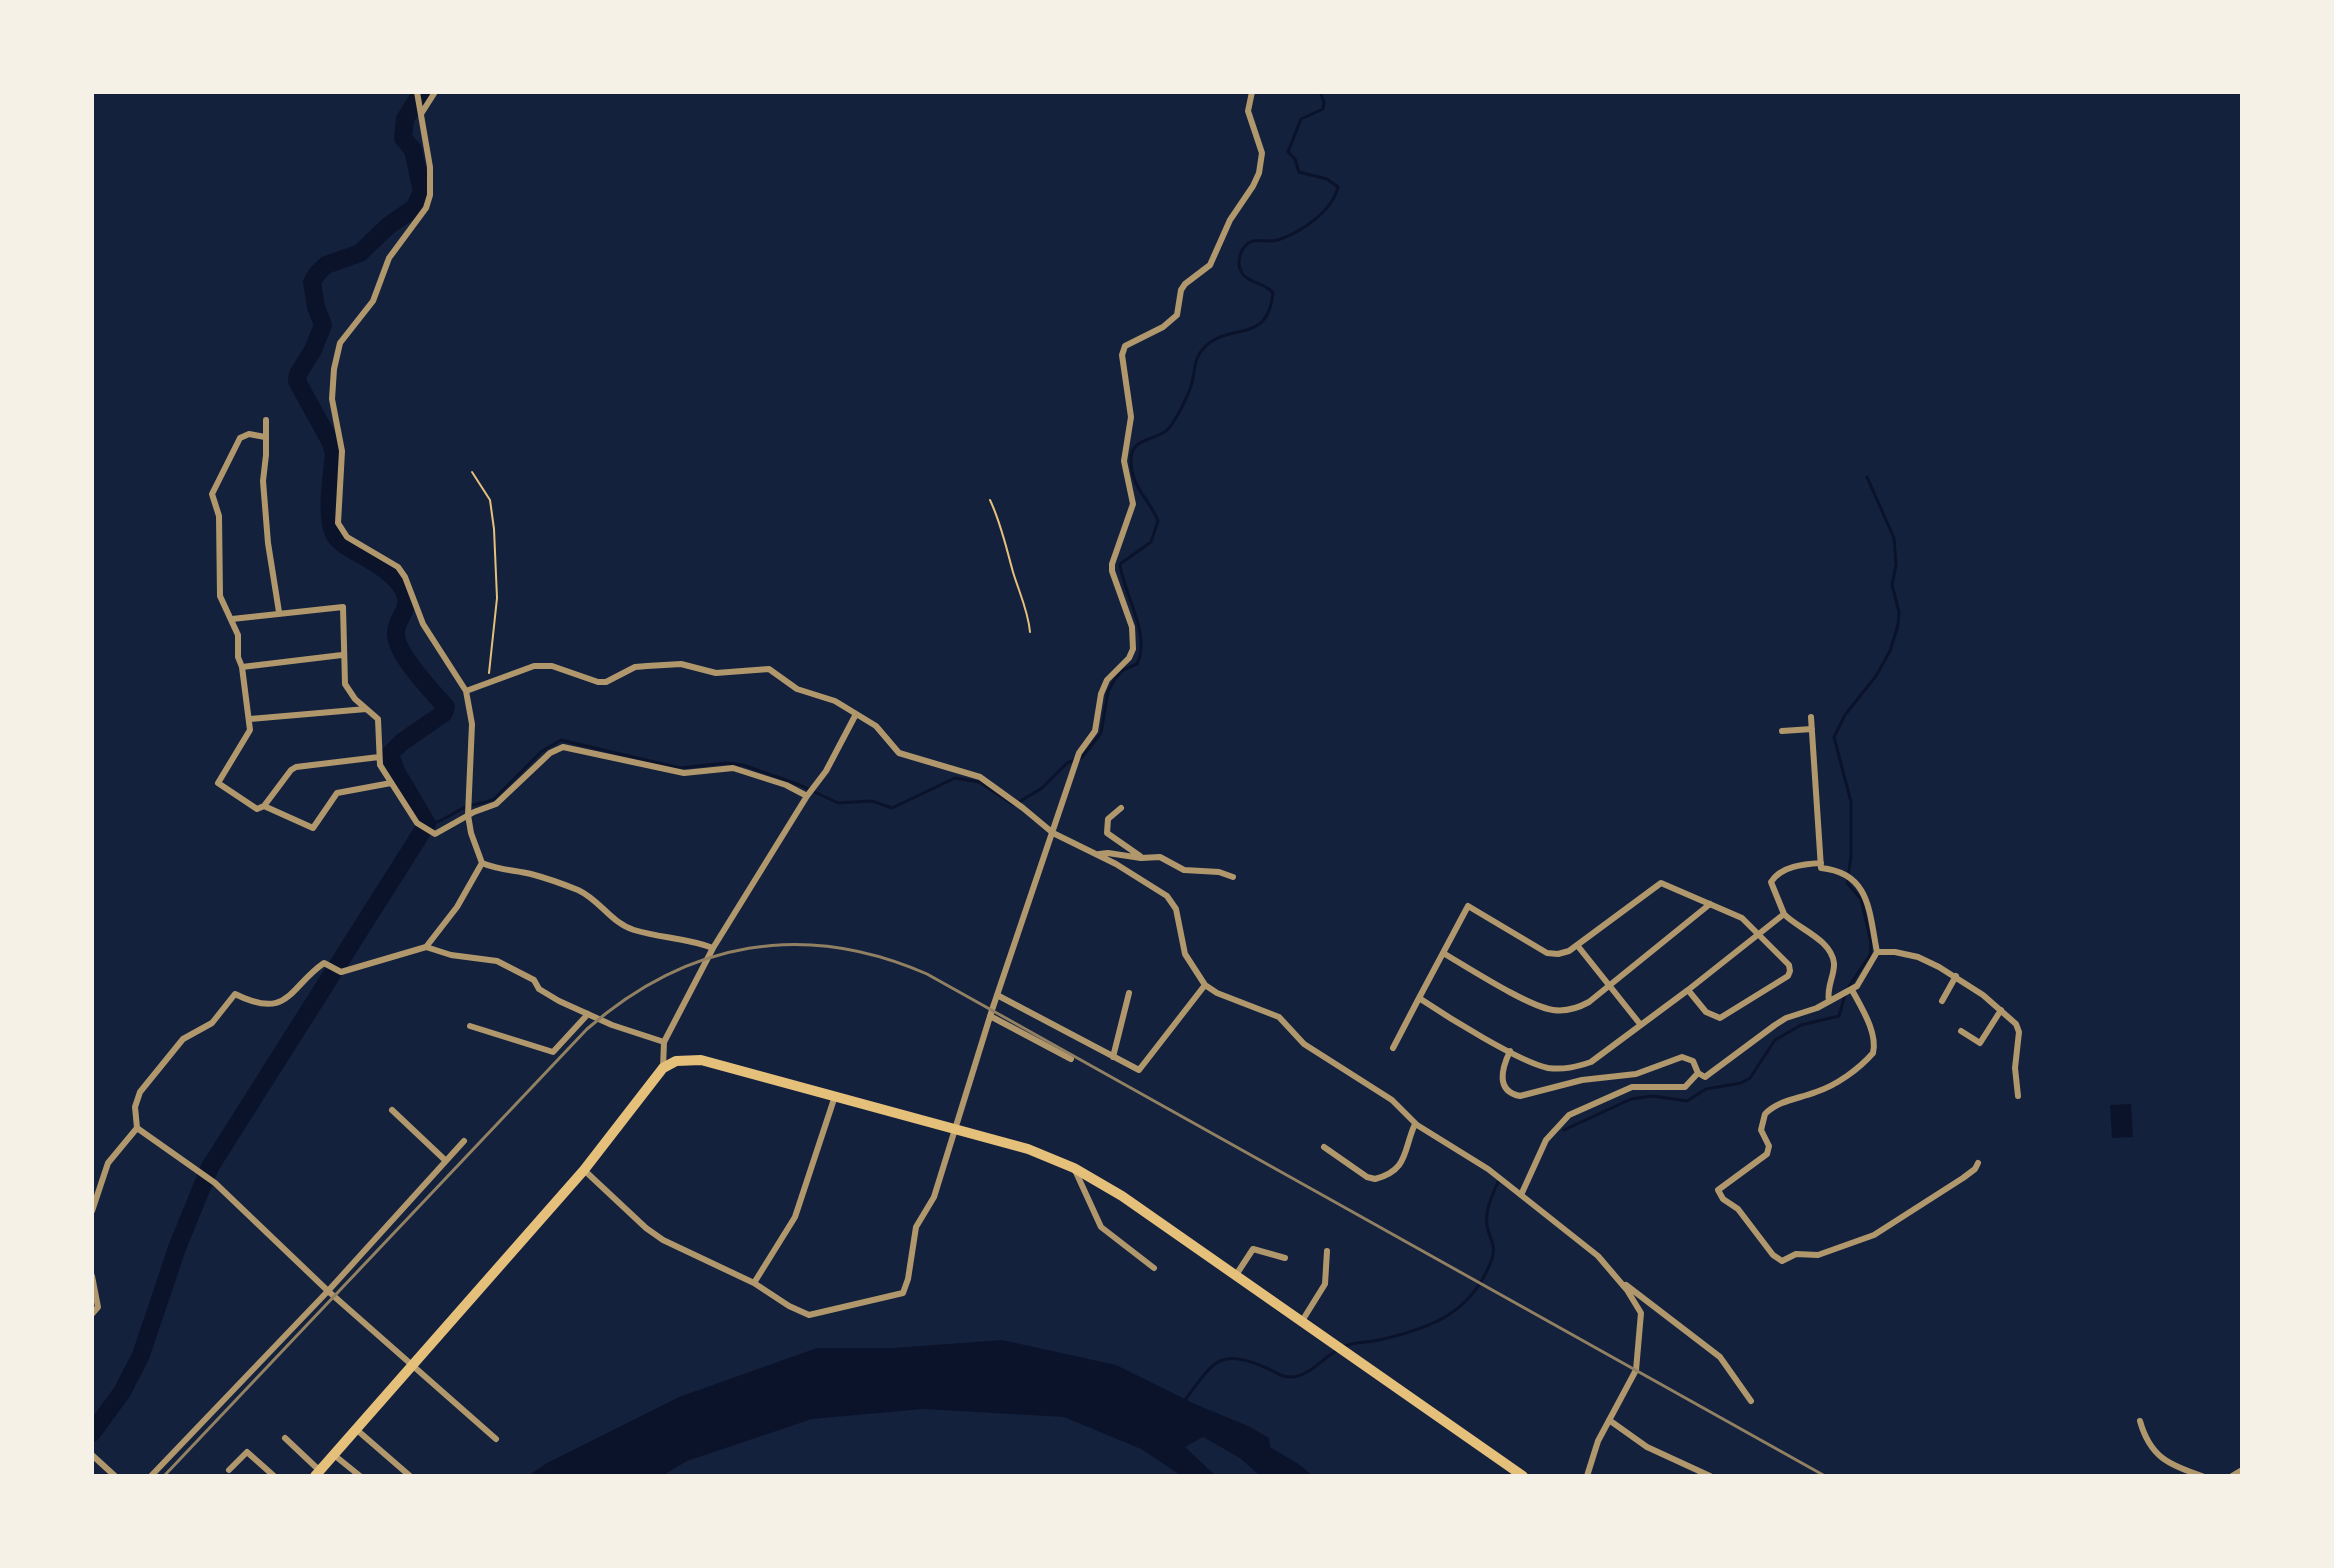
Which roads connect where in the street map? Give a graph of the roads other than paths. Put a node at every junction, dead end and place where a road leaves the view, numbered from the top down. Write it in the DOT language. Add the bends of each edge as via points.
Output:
graph roads {
  1 [pos="417,92"];
  2 [pos="435,92"];
  3 [pos="1252,92"];
  4 [pos="421,114"];
  5 [pos="266,420"];
  6 [pos="265,437"];
  7 [pos="279,612"];
  8 [pos="232,619"];
  9 [pos="342,655"];
  10 [pos="242,667"];
  11 [pos="466,691"];
  12 [pos="368,709"];
  13 [pos="856,714"];
  14 [pos="1811,717"];
  15 [pos="250,719"];
  16 [pos="1812,729"];
  17 [pos="1782,731"];
  18 [pos="379,757"];
  19 [pos="391,783"];
  20 [pos="810,792"];
  21 [pos="264,806"];
  22 [pos="1121,808"];
  23 [pos="468,813"];
  24 [pos="1053,833"];
  25 [pos="1095,855"];
  26 [pos="1143,858"];
  27 [pos="482,863"];
  28 [pos="1821,863"];
  29 [pos="1233,877"];
  30 [pos="1710,904"];
  31 [pos="1784,914"];
  32 [pos="1758,933"];
  33 [pos="1577,945"];
  34 [pos="426,947"];
  35 [pos="713,948"];
  36 [pos="1877,952"];
  37 [pos="1443,953"];
  38 [pos="1956,976"];
  39 [pos="1205,985"];
  40 [pos="1610,986"];
  41 [pos="1688,990"];
  42 [pos="1852,990"];
  43 [pos="1129,993"];
  44 [pos="997,995"];
  45 [pos="1419,998"];
  46 [pos="1829,1001"];
  47 [pos="1942,1001"];
  48 [pos="2001,1010"];
  49 [pos="588,1014"];
  50 [pos="990,1016"];
  51 [pos="1640,1024"];
  52 [pos="470,1026"];
  53 [pos="1961,1031"];
  54 [pos="664,1042"];
  55 [pos="1393,1048"];
  56 [pos="1510,1051"];
  57 [pos="1113,1057"];
  58 [pos="1071,1059"];
  59 [pos="663,1068"];
  60 [pos="1698,1073"];
  61 [pos="835,1095"];
  62 [pos="2018,1096"];
  63 [pos="392,1110"];
  64 [pos="1415,1124"];
  65 [pos="137,1128"];
  66 [pos="956,1129"];
  67 [pos="464,1141"];
  68 [pos="1324,1147"];
  69 [pos="446,1161"];
  70 [pos="1978,1163"];
  71 [pos="1074,1168"];
  72 [pos="584,1170"];
  73 [pos="1521,1195"];
  74 [pos="92,1211"];
  75 [pos="1327,1251"];
  76 [pos="1285,1258"];
  77 [pos="1154,1268"];
  78 [pos="1236,1275"];
  79 [pos="92,1276"];
  80 [pos="1621,1282"];
  81 [pos="754,1283"];
  82 [pos="328,1291"];
  83 [pos="92,1314"];
  84 [pos="1302,1321"];
  85 [pos="414,1366"];
  86 [pos="1751,1401"];
  87 [pos="1609,1420"];
  88 [pos="2140,1421"];
  89 [pos="357,1430"];
  90 [pos="285,1438"];
  91 [pos="496,1439"];
  92 [pos="92,1455"];
  93 [pos="334,1455"];
  94 [pos="229,1470"];
  95 [pos="2242,1470"];
  96 [pos="318,1473"];
  97 [pos="115,1476"];
  98 [pos="151,1476"];
  99 [pos="274,1476"];
  100 [pos="360,1476"];
  101 [pos="410,1476"];
  102 [pos="1523,1476"];
  103 [pos="1587,1476"];
  104 [pos="1710,1476"];
  105 [pos="2202,1476"];
  106 [pos="2232,1476"];
  1 -- 4 [label="street"];
  2 -- 4 [label="street"];
  3 -- 24 [label="street" via="1248,111 1262,153 1253,186 1210,265 1181,290 1177,315 1125,346 1122,355 1131,417 1124,461 1133,504 1112,571 1132,626 1133,649 1101,694 1097,726 1079,753"];
  4 -- 11 [label="street" via="430,167 426,208 389,258 373,301 340,343 334,369 332,399 342,451 338,523 347,537 398,567 423,624"];
  5 -- 6 [label="street"];
  6 -- 7 [label="street" via="264,496"];
  6 -- 8 [label="street" via="240,438 213,489 220,526 220,596"];
  7 -- 8 [label="street"];
  7 -- 9 [label="street" via="343,607"];
  8 -- 10 [label="street"];
  9 -- 10 [label="street"];
  9 -- 12 [label="street" via="347,690"];
  10 -- 15 [label="street"];
  11 -- 13 [label="street" via="534,666 552,666 598,682 647,666 681,664 716,673 769,669 797,689"];
  11 -- 23 [label="street" via="472,724"];
  12 -- 15 [label="street"];
  12 -- 18 [label="street" via="378,719"];
  13 -- 20 [label="street"];
  13 -- 24 [label="street" via="876,726 899,753 980,777"];
  14 -- 16 [label="street"];
  15 -- 21 [label="street" via="248,737 218,783 254,808"];
  16 -- 17 [label="street"];
  16 -- 28 [label="street"];
  18 -- 19 [label="street"];
  18 -- 21 [label="street" via="296,767"];
  19 -- 21 [label="street" via="337,793 313,828"];
  19 -- 23 [label="street" via="419,826 435,834"];
  20 -- 23 [label="street" via="733,768 684,773 563,747 496,804"];
  20 -- 35 [label="street"];
  22 -- 26 [label="street" via="1108,819 1107,833"];
  23 -- 27 [label="street"];
  24 -- 25 [label="street"];
  24 -- 44 [label="street"];
  25 -- 26 [label="street"];
  25 -- 39 [label="street" via="1172,901 1185,954"];
  26 -- 29 [label="street" via="1160,857 1184,870"];
  27 -- 34 [label="street"];
  27 -- 35 [label="street" via="578,890 635,930"];
  28 -- 31 [label="street" via="1799,865 1772,879"];
  28 -- 36 [label="street" via="1821,868 1847,874 1859,884"];
  30 -- 32 [label="street" via="1742,918"];
  30 -- 33 [label="street" via="1661,883"];
  30 -- 40 [label="street"];
  31 -- 32 [label="street"];
  31 -- 46 [label="street" via="1812,933 1832,957"];
  32 -- 41 [label="street"];
  32 -- 41 [label="street" via="1789,965 1781,982 1720,1018 1706,1012"];
  33 -- 37 [label="street" via="1547,953 1468,906"];
  33 -- 40 [label="street"];
  34 -- 49 [label="street" via="497,961"];
  34 -- 65 [label="street" via="341,972 324,963 288,998 275,1003 235,994 212,1023 183,1039 136,1098"];
  35 -- 54 [label="street"];
  36 -- 38 [label="street" via="1918,957"];
  36 -- 42 [label="street"];
  37 -- 40 [label="street" via="1554,1011 1579,1007"];
  37 -- 45 [label="street"];
  38 -- 47 [label="street"];
  38 -- 48 [label="street"];
  39 -- 57 [label="street" via="1144,1067 1135,1070"];
  39 -- 64 [label="street" via="1279,1017 1304,1044 1392,1100"];
  40 -- 51 [label="street"];
  41 -- 51 [label="street"];
  42 -- 46 [label="street"];
  42 -- 70 [label="street" via="1873,1037 1873,1053 1835,1083 1765,1114 1761,1130 1767,1154 1718,1190 1723,1199 1782,1261 1796,1254 1818,1255 1874,1235"];
  43 -- 57 [label="street"];
  44 -- 50 [label="street"];
  44 -- 57 [label="street"];
  45 -- 55 [label="street"];
  45 -- 56 [label="street"];
  46 -- 60 [label="street" via="1775,1025 1705,1077"];
  48 -- 53 [label="street" via="1980,1043"];
  48 -- 62 [label="street" via="2018,1028"];
  49 -- 52 [label="street" via="553,1052"];
  49 -- 54 [label="street"];
  50 -- 58 [label="street"];
  50 -- 66 [label="street"];
  51 -- 56 [label="street" via="1591,1062 1573,1068 1544,1067"];
  54 -- 59 [label="street"];
  56 -- 60 [label="street" via="1502,1079 1507,1090 1520,1096 1582,1080 1636,1074 1682,1057 1693,1061"];
  59 -- 61 [label="main road" via="676,1061 701,1060"];
  59 -- 72 [label="main road"];
  60 -- 73 [label="street" via="1685,1087 1632,1087 1569,1115 1546,1140"];
  61 -- 66 [label="main road"];
  61 -- 81 [label="street" via="795,1217"];
  63 -- 69 [label="street"];
  64 -- 68 [label="street" via="1396,1170 1375,1179"];
  64 -- 73 [label="street"];
  65 -- 74 [label="street" via="108,1163"];
  65 -- 82 [label="street" via="211,1179"];
  66 -- 71 [label="main road"];
  66 -- 81 [label="street" via="934,1197 916,1227 903,1293 809,1315"];
  67 -- 69 [label="street"];
  69 -- 82 [label="street"];
  71 -- 77 [label="street" via="1101,1227"];
  71 -- 78 [label="main road"];
  72 -- 81 [label="street" via="663,1240"];
  72 -- 85 [label="main road"];
  73 -- 80 [label="street" via="1598,1256"];
  75 -- 84 [label="street" via="1325,1284"];
  76 -- 78 [label="street" via="1253,1249"];
  78 -- 84 [label="main road"];
  79 -- 83 [label="street" via="98,1307"];
  80 -- 86 [label="street" via="1720,1357"];
  80 -- 87 [label="street" via="1641,1320 1636,1370"];
  82 -- 85 [label="street"];
  82 -- 98 [label="street"];
  84 -- 102 [label="main road"];
  85 -- 89 [label="main road"];
  85 -- 91 [label="street"];
  87 -- 103 [label="street"];
  87 -- 104 [label="street" via="1647,1447"];
  88 -- 105 [label="street" via="2159,1458"];
  89 -- 93 [label="main road"];
  89 -- 101 [label="street"];
  90 -- 96 [label="street"];
  92 -- 97 [label="street"];
  93 -- 96 [label="main road"];
  93 -- 100 [label="street"];
  94 -- 99 [label="street" via="247,1452"];
  95 -- 106 [label="street"];
}
